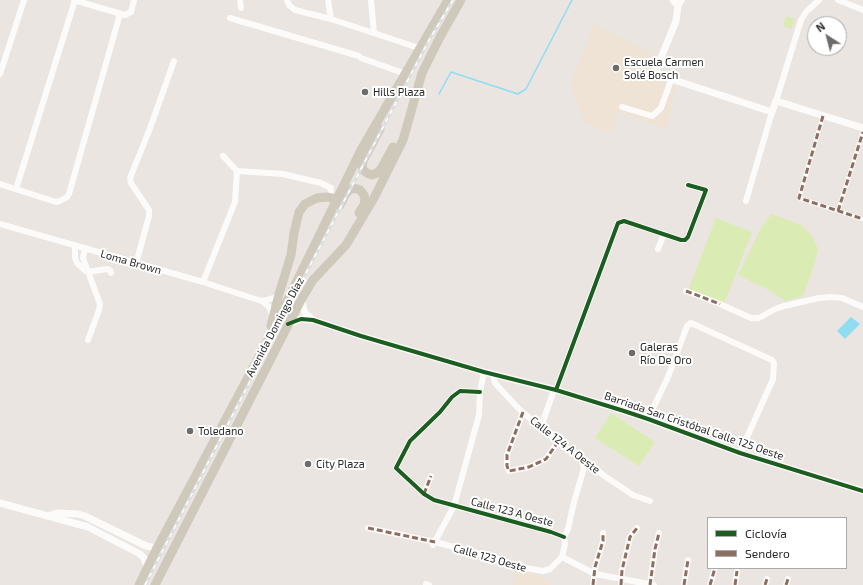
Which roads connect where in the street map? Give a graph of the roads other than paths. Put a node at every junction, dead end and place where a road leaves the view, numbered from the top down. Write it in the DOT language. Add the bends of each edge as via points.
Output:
graph roads {
  1 [pos="24,0"];
  2 [pos="75,0"];
  3 [pos="134,0"];
  4 [pos="240,0"];
  5 [pos="328,0"];
  6 [pos="370,0"];
  7 [pos="448,0"];
  8 [pos="461,0"];
  9 [pos="682,0"];
  10 [pos="819,0"];
  11 [pos="838,0"];
  12 [pos="288,2"];
  13 [pos="675,3"];
  14 [pos="241,8"];
  15 [pos="863,10"];
  16 [pos="120,14"];
  17 [pos="230,18"];
  18 [pos="330,19"];
  19 [pos="374,33"];
  20 [pos="420,48"];
  21 [pos="174,61"];
  22 [pos="407,72"];
  23 [pos="0,74"];
  24 [pos="671,80"];
  25 [pos="776,101"];
  26 [pos="622,107"];
  27 [pos="411,108"];
  28 [pos="385,110"];
  29 [pos="772,112"];
  30 [pos="823,116"];
  31 [pos="863,128"];
  32 [pos="863,132"];
  33 [pos="223,156"];
  34 [pos="237,170"];
  35 [pos="0,184"];
  36 [pos="688,185"];
  37 [pos="16,189"];
  38 [pos="333,198"];
  39 [pos="746,200"];
  40 [pos="838,211"];
  41 [pos="863,219"];
  42 [pos="0,224"];
  43 [pos="664,234"];
  44 [pos="75,245"];
  45 [pos="85,248"];
  46 [pos="658,249"];
  47 [pos="331,261"];
  48 [pos="136,264"];
  49 [pos="306,264"];
  50 [pos="88,272"];
  51 [pos="111,273"];
  52 [pos="203,282"];
  53 [pos="686,291"];
  54 [pos="279,294"];
  55 [pos="301,300"];
  56 [pos="262,301"];
  57 [pos="863,307"];
  58 [pos="273,316"];
  59 [pos="312,320"];
  60 [pos="288,324"];
  61 [pos="270,336"];
  62 [pos="88,340"];
  63 [pos="484,372"];
  64 [pos="494,375"];
  65 [pos="555,390"];
  66 [pos="480,392"];
  67 [pos="523,412"];
  68 [pos="648,419"];
  69 [pos="541,427"];
  70 [pos="558,442"];
  71 [pos="740,453"];
  72 [pos="580,458"];
  73 [pos="431,476"];
  74 [pos="863,491"];
  75 [pos="424,494"];
  76 [pos="650,501"];
  77 [pos="0,503"];
  78 [pos="454,506"];
  79 [pos="48,516"];
  80 [pos="368,528"];
  81 [pos="637,528"];
  82 [pos="120,533"];
  83 [pos="603,533"];
  84 [pos="659,533"];
  85 [pos="564,537"];
  86 [pos="116,541"];
  87 [pos="434,544"];
  88 [pos="157,548"];
  89 [pos="562,557"];
  90 [pos="688,560"];
  91 [pos="147,568"];
  92 [pos="714,569"];
  93 [pos="737,571"];
  94 [pos="594,574"];
  95 [pos="622,578"];
  96 [pos="139,585"];
  97 [pos="155,585"];
  98 [pos="593,585"];
  99 [pos="621,585"];
  100 [pos="651,585"];
  101 [pos="684,585"];
  102 [pos="710,585"];
  103 [pos="735,585"];
  1 -- 23 [label="street"];
  2 -- 16 [label="street"];
  2 -- 37 [label="street"];
  3 -- 16 [label="street" via="131,12"];
  4 -- 14 [label="street"];
  5 -- 18 [label="street"];
  6 -- 19 [label="street"];
  7 -- 20 [label="main road, Avenida Domingo Díaz"];
  8 -- 27 [label="main road, Avenida Domingo Díaz" via="422,73"];
  9 -- 13 [label="street"];
  10 -- 25 [label="street" via="801,20"];
  11 -- 15 [label="street"];
  12 -- 18 [label="street" via="295,10"];
  13 -- 24 [label="street" via="676,21 656,70 659,75"];
  16 -- 37 [label="street" via="69,194 64,200 56,202"];
  17 -- 22 [label="street" via="362,55"];
  18 -- 19 [label="street"];
  19 -- 20 [label="street"];
  20 -- 22 [label="main road, Avenida Domingo Díaz"];
  21 -- 48 [label="street" via="130,178 149,210"];
  22 -- 28 [label="main road, Avenida Domingo Díaz"];
  24 -- 26 [label="street" via="661,108 652,116"];
  24 -- 29 [label="street"];
  25 -- 29 [label="street"];
  25 -- 30 [label="street"];
  27 -- 28 [label="main road" via="381,169 372,175 363,170 362,164 380,129"];
  27 -- 47 [label="main road, Avenida Domingo Díaz" via="403,140 374,198 346,245"];
  28 -- 38 [label="main road, Avenida Domingo Díaz"];
  29 -- 39 [label="street"];
  30 -- 31 [label="street"];
  30 -- 40 [label="street" via="799,198"];
  32 -- 40 [label="street"];
  33 -- 34 [label="street"];
  34 -- 38 [label="street" via="283,174 322,183 331,188"];
  34 -- 52 [label="street" via="235,202"];
  35 -- 37 [label="street"];
  36 -- 43 [label="street" via="706,190 688,237 682,240"];
  38 -- 49 [label="main road, Avenida Domingo Díaz"];
  38 -- 54 [label="main road" via="313,199 299,212"];
  40 -- 41 [label="street"];
  42 -- 44 [label="street, Loma Brown"];
  43 -- 46 [label="street"];
  43 -- 65 [label="street" via="624,221 618,223"];
  44 -- 45 [label="street, Loma Brown"];
  44 -- 50 [label="street" via="77,263"];
  45 -- 48 [label="street, Loma Brown"];
  45 -- 50 [label="street" via="83,258"];
  47 -- 49 [label="main road" via="364,205 364,194 360,190 354,188 345,195"];
  47 -- 55 [label="main road, Avenida Domingo Díaz" via="313,280"];
  48 -- 52 [label="street, Loma Brown"];
  49 -- 61 [label="main road, Avenida Domingo Díaz"];
  50 -- 51 [label="street" via="107,269"];
  50 -- 62 [label="street" via="100,304"];
  52 -- 56 [label="street, Loma Brown"];
  53 -- 57 [label="street" via="750,318 759,318 775,309 819,298 842,298"];
  54 -- 56 [label="street"];
  54 -- 58 [label="main road"];
  55 -- 59 [label="street" via="305,312"];
  55 -- 60 [label="main road, Avenida Domingo Díaz"];
  56 -- 58 [label="street" via="269,307"];
  58 -- 61 [label="main road"];
  59 -- 60 [label="street, Barriada San Cristóbal Calle 125 Oeste" via="300,319"];
  59 -- 63 [label="street, Barriada San Cristóbal Calle 125 Oeste"];
  60 -- 97 [label="main road, Avenida Domingo Díaz"];
  61 -- 88 [label="main road, Avenida Domingo Díaz"];
  63 -- 64 [label="street, Barriada San Cristóbal Calle 125 Oeste"];
  63 -- 66 [label="street"];
  64 -- 65 [label="street, Barriada San Cristóbal Calle 125 Oeste"];
  64 -- 67 [label="street, Calle 124 A Oeste" via="495,383"];
  65 -- 68 [label="street, Barriada San Cristóbal Calle 125 Oeste"];
  65 -- 69 [label="street"];
  66 -- 75 [label="street, Calle 123 A Oeste" via="460,391 410,441 396,468"];
  66 -- 78 [label="street" via="479,415"];
  67 -- 69 [label="street, Calle 124 A Oeste"];
  67 -- 70 [label="street" via="507,455 508,471 529,467 546,458"];
  68 -- 71 [label="street, Barriada San Cristóbal Calle 125 Oeste"];
  68 -- 71 [label="street" via="668,377 687,326 691,323 774,363 774,379"];
  69 -- 70 [label="street, Calle 124 A Oeste"];
  70 -- 72 [label="street, Calle 124 A Oeste"];
  71 -- 74 [label="street, Barriada San Cristóbal Calle 125 Oeste"];
  72 -- 76 [label="street, Calle 124 A Oeste" via="633,495"];
  72 -- 85 [label="street" via="584,468"];
  73 -- 75 [label="street"];
  75 -- 78 [label="street, Calle 123 A Oeste"];
  77 -- 79 [label="street"];
  78 -- 85 [label="street, Calle 123 A Oeste"];
  78 -- 87 [label="street"];
  79 -- 82 [label="street" via="57,513 78,514"];
  79 -- 86 [label="street" via="88,527"];
  80 -- 87 [label="street"];
  81 -- 95 [label="street" via="630,537"];
  82 -- 86 [label="street"];
  82 -- 88 [label="street" via="146,546"];
  83 -- 94 [label="street" via="604,541"];
  84 -- 100 [label="street"];
  85 -- 89 [label="street, Calle 123 A Oeste"];
  86 -- 91 [label="street" via="140,554"];
  87 -- 89 [label="street, Calle 123 Oeste" via="543,571 550,569"];
  88 -- 91 [label="main road, Avenida Domingo Díaz"];
  89 -- 94 [label="street"];
  90 -- 101 [label="street"];
  91 -- 96 [label="main road, Avenida Domingo Díaz"];
  92 -- 102 [label="street"];
  93 -- 103 [label="street"];
  94 -- 95 [label="street"];
  94 -- 98 [label="street"];
  95 -- 99 [label="street"];
  95 -- 100 [label="street"];
}
